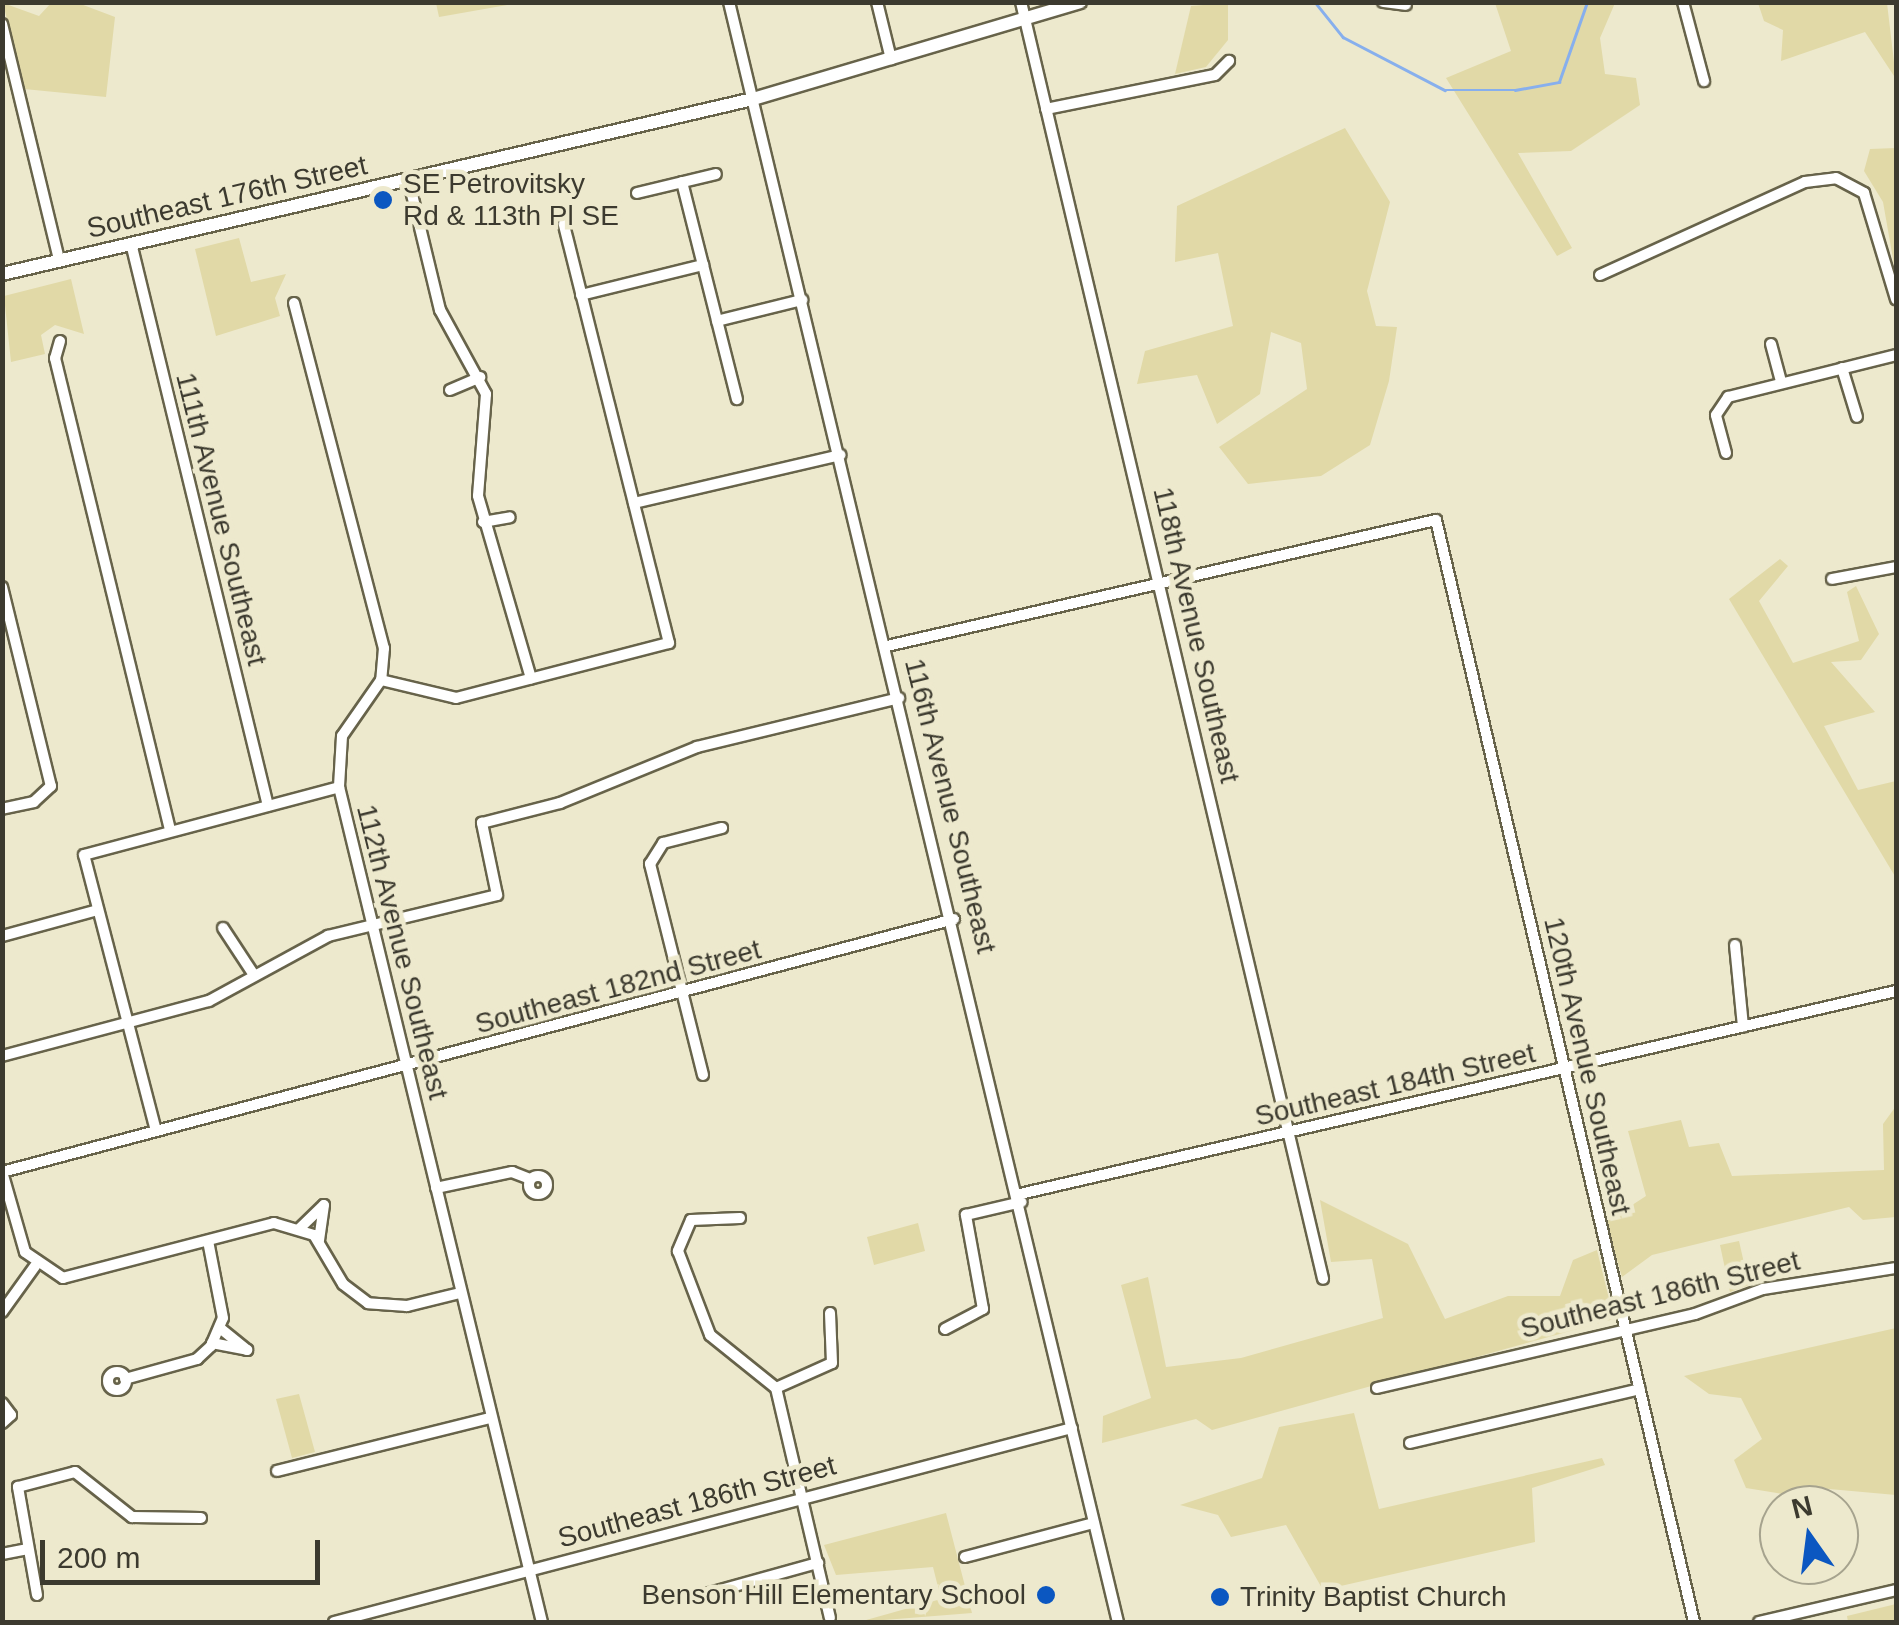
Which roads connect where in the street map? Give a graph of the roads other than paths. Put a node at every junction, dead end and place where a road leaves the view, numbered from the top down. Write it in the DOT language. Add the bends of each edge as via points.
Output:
graph roads {
  1 [pos="730,2"];
  2 [pos="876,2"];
  3 [pos="1021,2"];
  4 [pos="1080,2"];
  5 [pos="1383,2"];
  6 [pos="1683,2"];
  7 [pos="1406,5"];
  8 [pos="1025,20"];
  9 [pos="2,24"];
  10 [pos="892,58"];
  11 [pos="1230,62"];
  12 [pos="1704,80"];
  13 [pos="753,99"];
  14 [pos="1046,109"];
  15 [pos="716,174"];
  16 [pos="409,182"];
  17 [pos="682,182"];
  18 [pos="636,193"];
  19 [pos="564,224"];
  20 [pos="131,243"];
  21 [pos="59,260"];
  22 [pos="703,265"];
  23 [pos="2,274"];
  24 [pos="1600,275"];
  25 [pos="581,295"];
  26 [pos="1896,299"];
  27 [pos="802,300"];
  28 [pos="294,303"];
  29 [pos="717,321"];
  30 [pos="60,341"];
  31 [pos="1771,344"];
  32 [pos="1896,355"];
  33 [pos="1842,368"];
  34 [pos="480,377"];
  35 [pos="1781,382"];
  36 [pos="450,390"];
  37 [pos="737,400"];
  38 [pos="1857,417"];
  39 [pos="1726,453"];
  40 [pos="840,455"];
  41 [pos="634,502"];
  42 [pos="510,517"];
  43 [pos="483,522"];
  44 [pos="1896,567"];
  45 [pos="1832,579"];
  46 [pos="1160,580"];
  47 [pos="2,587"];
  48 [pos="887,646"];
  49 [pos="531,678"];
  50 [pos="380,680"];
  51 [pos="899,698"];
  52 [pos="339,787"];
  53 [pos="268,806"];
  54 [pos="2,809"];
  55 [pos="722,828"];
  56 [pos="170,832"];
  57 [pos="98,910"];
  58 [pos="954,919"];
  59 [pos="372,925"];
  60 [pos="223,928"];
  61 [pos="2,936"];
  62 [pos="1735,945"];
  63 [pos="254,975"];
  64 [pos="1896,991"];
  65 [pos="681,993"];
  66 [pos="128,1023"];
  67 [pos="1742,1027"];
  68 [pos="2,1056"];
  69 [pos="406,1067"];
  70 [pos="1565,1069"];
  71 [pos="704,1075"];
  72 [pos="1291,1131"];
  73 [pos="156,1132"];
  74 [pos="2,1172"];
  75 [pos="530,1179"];
  76 [pos="436,1188"];
  77 [pos="1021,1198"];
  78 [pos="740,1218"];
  79 [pos="300,1228"];
  80 [pos="208,1241"];
  81 [pos="319,1241"];
  82 [pos="35,1266"];
  83 [pos="1896,1268"];
  84 [pos="1323,1279"];
  85 [pos="460,1292"];
  86 [pos="2,1312"];
  87 [pos="830,1313"];
  88 [pos="945,1329"];
  89 [pos="1626,1329"];
  90 [pos="125,1379"];
  91 [pos="776,1388"];
  92 [pos="1377,1388"];
  93 [pos="1640,1389"];
  94 [pos="2,1403"];
  95 [pos="490,1418"];
  96 [pos="2,1423"];
  97 [pos="1072,1428"];
  98 [pos="1410,1444"];
  99 [pos="277,1472"];
  100 [pos="802,1496"];
  101 [pos="201,1518"];
  102 [pos="1094,1523"];
  103 [pos="26,1549"];
  104 [pos="2,1554"];
  105 [pos="965,1557"];
  106 [pos="818,1563"];
  107 [pos="529,1570"];
  108 [pos="1896,1590"];
  109 [pos="38,1596"];
  110 [pos="696,1597"];
  111 [pos="830,1618"];
  112 [pos="334,1622"];
  113 [pos="542,1622"];
  114 [pos="1118,1622"];
  115 [pos="1694,1622"];
  116 [pos="1759,1622"];
  1 -- 13 [label="street, 116th Avenue Southeast"];
  2 -- 10 [label="street"];
  3 -- 8 [label="street, 118th Avenue Southeast"];
  4 -- 8 [label="main road, Southeast 176th Street"];
  5 -- 7 [label="street"];
  6 -- 12 [label="street"];
  8 -- 10 [label="main road, Southeast 176th Street"];
  8 -- 14 [label="street, 118th Avenue Southeast"];
  9 -- 21 [label="street"];
  10 -- 13 [label="main road, Southeast 176th Street"];
  11 -- 14 [label="street" via="1214,75"];
  13 -- 16 [label="main road, Southeast 176th Street"];
  13 -- 27 [label="street, 116th Avenue Southeast"];
  14 -- 46 [label="street, 118th Avenue Southeast"];
  15 -- 17 [label="street"];
  16 -- 20 [label="main road, Southeast 176th Street"];
  16 -- 34 [label="street" via="440,310"];
  17 -- 18 [label="street"];
  17 -- 22 [label="street"];
  19 -- 25 [label="street"];
  20 -- 21 [label="main road, Southeast 176th Street"];
  20 -- 53 [label="street, 111th Avenue Southeast"];
  21 -- 23 [label="main road, Southeast 176th Street"];
  22 -- 25 [label="street"];
  22 -- 29 [label="street"];
  24 -- 26 [label="street" via="1805,182 1852,184 1868,201"];
  25 -- 41 [label="street"];
  27 -- 29 [label="street"];
  27 -- 40 [label="street, 116th Avenue Southeast"];
  28 -- 50 [label="street" via="380,627"];
  29 -- 37 [label="street"];
  30 -- 56 [label="street" via="56,358"];
  31 -- 35 [label="street"];
  32 -- 33 [label="street"];
  33 -- 35 [label="street"];
  33 -- 38 [label="street"];
  34 -- 36 [label="street"];
  34 -- 43 [label="street" via="489,416 478,472"];
  35 -- 39 [label="street" via="1720,406"];
  40 -- 41 [label="street"];
  40 -- 48 [label="street, 116th Avenue Southeast"];
  41 -- 49 [label="street" via="669,643"];
  42 -- 43 [label="street"];
  43 -- 49 [label="street"];
  44 -- 45 [label="street"];
  46 -- 48 [label="street"];
  46 -- 70 [label="street, 120th Avenue Southeast" via="1436,520"];
  46 -- 72 [label="street, 118th Avenue Southeast"];
  47 -- 54 [label="street" via="50,786 34,802"];
  48 -- 51 [label="street, 116th Avenue Southeast"];
  49 -- 50 [label="street" via="434,699"];
  50 -- 52 [label="street, 112th Avenue Southeast" via="342,736"];
  51 -- 58 [label="street, 116th Avenue Southeast"];
  51 -- 59 [label="street" via="697,747 590,793 482,823 497,895"];
  52 -- 53 [label="street"];
  52 -- 59 [label="street, 112th Avenue Southeast"];
  53 -- 56 [label="street"];
  55 -- 65 [label="street" via="664,843 650,864"];
  56 -- 57 [label="street" via="84,855"];
  57 -- 61 [label="street"];
  57 -- 66 [label="street"];
  58 -- 65 [label="street, Southeast 182nd Street"];
  58 -- 77 [label="street, 116th Avenue Southeast"];
  59 -- 63 [label="street" via="304,945"];
  59 -- 69 [label="street, 112th Avenue Southeast"];
  60 -- 63 [label="street"];
  62 -- 67 [label="street"];
  63 -- 66 [label="street" via="209,1001"];
  64 -- 67 [label="street, Southeast 184th Street"];
  65 -- 69 [label="street, Southeast 182nd Street"];
  65 -- 71 [label="street"];
  66 -- 68 [label="street"];
  66 -- 73 [label="street"];
  67 -- 70 [label="street, Southeast 184th Street"];
  69 -- 73 [label="street, Southeast 182nd Street"];
  69 -- 76 [label="street, 112th Avenue Southeast"];
  70 -- 72 [label="street, Southeast 184th Street"];
  70 -- 89 [label="street, 120th Avenue Southeast"];
  72 -- 77 [label="street, Southeast 184th Street"];
  72 -- 84 [label="street, 118th Avenue Southeast"];
  73 -- 74 [label="street, Southeast 182nd Street"];
  74 -- 82 [label="street"];
  75 -- 76 [label="street" via="512,1172"];
  76 -- 85 [label="street, 112th Avenue Southeast"];
  77 -- 88 [label="street, Southeast 184th Street" via="966,1215 983,1309"];
  77 -- 97 [label="street, 116th Avenue Southeast"];
  78 -- 91 [label="street" via="691,1220 678,1251 710,1335"];
  79 -- 80 [label="street" via="274,1224"];
  79 -- 81 [label="street"];
  79 -- 81 [label="street" via="324,1206"];
  80 -- 82 [label="street" via="63,1278"];
  80 -- 90 [label="street" via="217,1334 197,1360"];
  81 -- 85 [label="street" via="344,1284 368,1303 408,1306"];
  82 -- 86 [label="street"];
  83 -- 89 [label="street, Southeast 186th Street" via="1782,1285"];
  85 -- 95 [label="street, 112th Avenue Southeast"];
  87 -- 91 [label="street" via="832,1364"];
  89 -- 92 [label="street, Southeast 186th Street"];
  89 -- 93 [label="street, 120th Avenue Southeast"];
  91 -- 100 [label="street"];
  93 -- 98 [label="street"];
  93 -- 115 [label="street, 120th Avenue Southeast"];
  94 -- 96 [label="street" via="12,1415"];
  95 -- 99 [label="street"];
  95 -- 107 [label="street, 112th Avenue Southeast"];
  97 -- 100 [label="street, Southeast 186th Street"];
  97 -- 102 [label="street, 116th Avenue Southeast"];
  100 -- 106 [label="street"];
  100 -- 107 [label="street, Southeast 186th Street"];
  101 -- 103 [label="street" via="132,1518 75,1472 14,1492"];
  102 -- 105 [label="street"];
  102 -- 114 [label="street, 116th Avenue Southeast"];
  103 -- 104 [label="street"];
  103 -- 109 [label="street"];
  106 -- 110 [label="street"];
  106 -- 111 [label="street"];
  107 -- 112 [label="street, Southeast 186th Street"];
  107 -- 113 [label="street, 112th Avenue Southeast"];
  108 -- 116 [label="street"];
}
